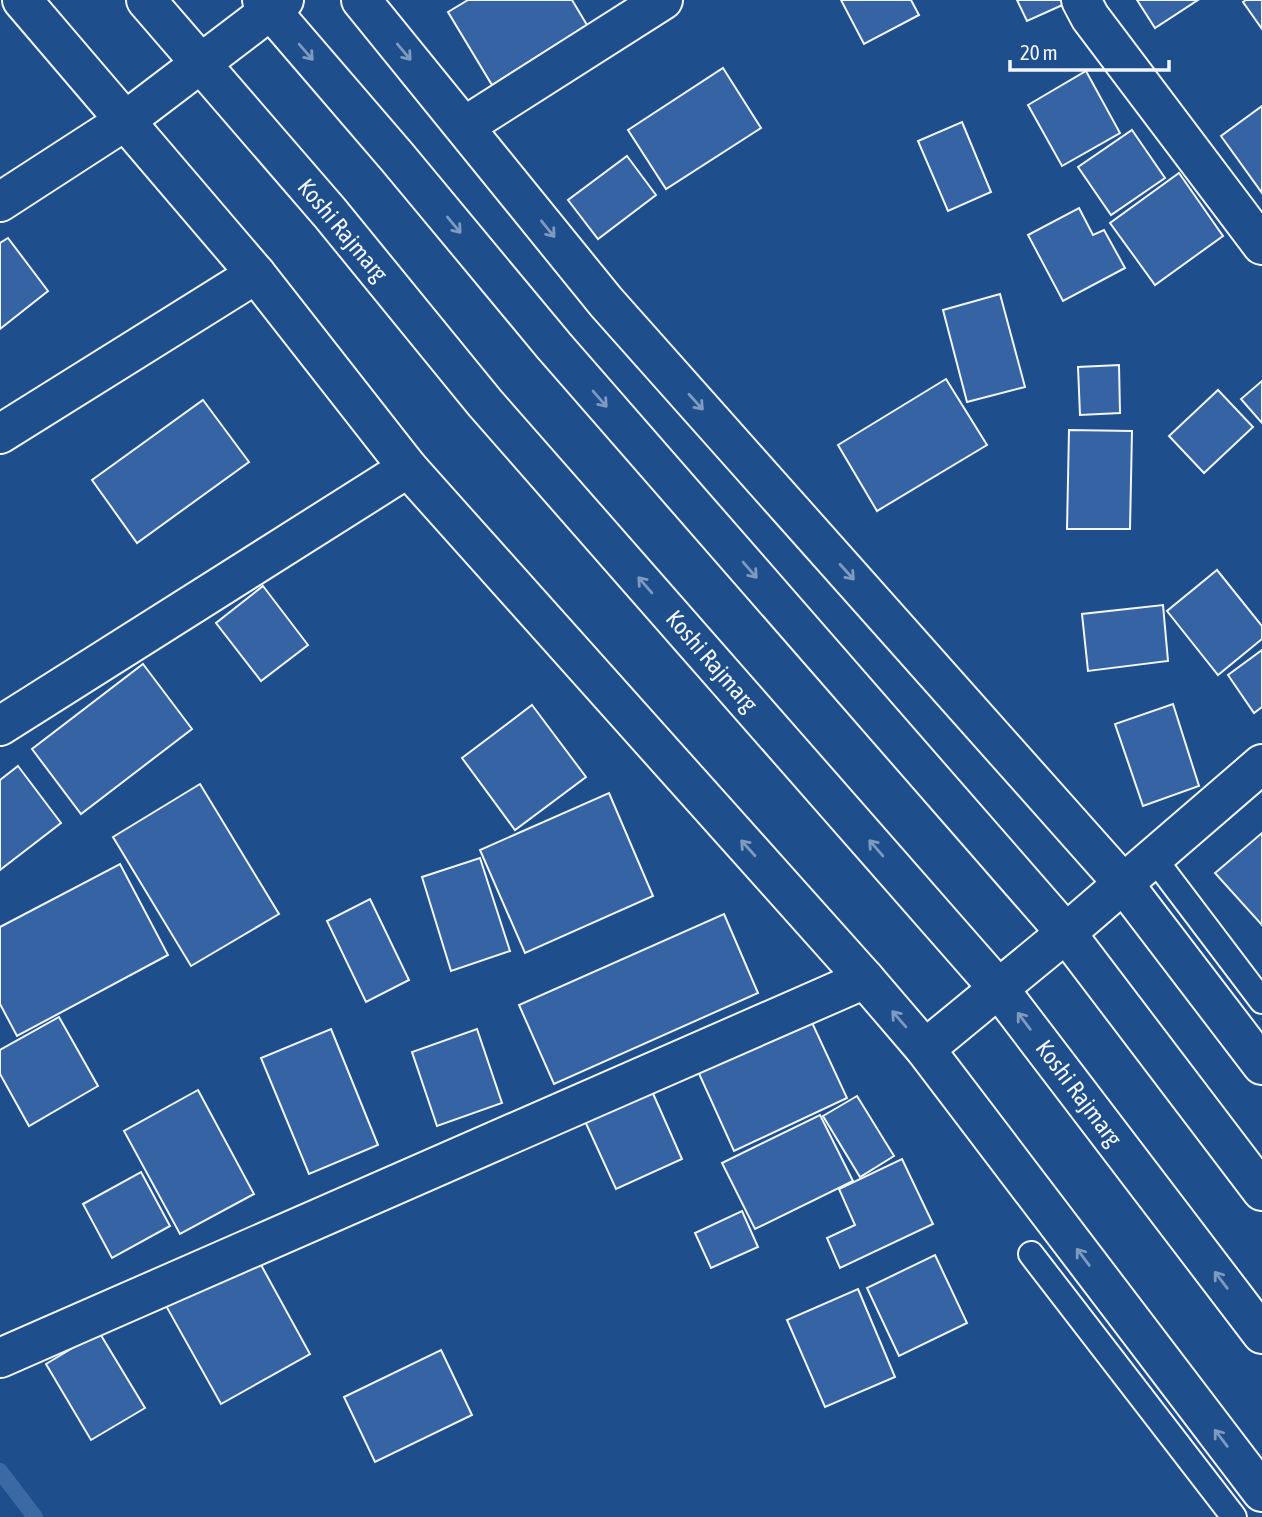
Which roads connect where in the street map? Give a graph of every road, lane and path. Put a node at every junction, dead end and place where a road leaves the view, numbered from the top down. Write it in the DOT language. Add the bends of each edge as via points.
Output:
graph roads {
  1 [pos="22,0"];
  2 [pos="146,0"];
  3 [pos="361,0"];
  4 [pos="663,0"];
  5 [pos="1081,0"];
  6 [pos="273,4"];
  7 [pos="200,64"];
  8 [pos="125,121"];
  9 [pos="465,126"];
  10 [pos="0,202"];
  11 [pos="1262,245"];
  12 [pos="256,274"];
  13 [pos="0,434"];
  14 [pos="408,468"];
  15 [pos="0,726"];
  16 [pos="1262,764"];
  17 [pos="1153,857"];
  18 [pos="1123,883"];
  19 [pos="1066,933"];
  20 [pos="865,979"];
  21 [pos="999,989"];
  22 [pos="1262,1001"];
  23 [pos="925,1049"];
  24 [pos="1262,1065"];
  25 [pos="1262,1191"];
  26 [pos="1031,1254"];
  27 [pos="1262,1334"];
  28 [pos="0,1358"];
  29 [pos="1262,1492"];
  30 [pos="1234,1517"];
  1 -- 8 [label="street"];
  2 -- 7 [label="street, Koshi Rajmarg"];
  3 -- 9 [label="street, one-way"];
  4 -- 9 [label="street"];
  5 -- 11 [label="street"];
  6 -- 7 [label="street"];
  6 -- 19 [label="street, one-way" via="554,346"];
  7 -- 8 [label="street"];
  21 -- 7 [label="street, Koshi Rajmarg, one-way" via="485,403 330,213"];
  8 -- 10 [label="street"];
  8 -- 12 [label="street"];
  9 -- 18 [label="street, one-way" via="606,302"];
  12 -- 13 [label="street"];
  12 -- 14 [label="street"];
  14 -- 15 [label="street"];
  20 -- 14 [label="street, one-way"];
  16 -- 17 [label="street"];
  17 -- 18 [label="street"];
  17 -- 22 [label="lane"];
  18 -- 19 [label="street"];
  18 -- 24 [label="street"];
  19 -- 21 [label="street"];
  19 -- 25 [label="street"];
  23 -- 20 [label="street, one-way"];
  20 -- 28 [label="street"];
  21 -- 23 [label="street"];
  27 -- 21 [label="street, Koshi Rajmarg, one-way"];
  29 -- 23 [label="street, one-way"];
  26 -- 30 [label="lane"];
}
